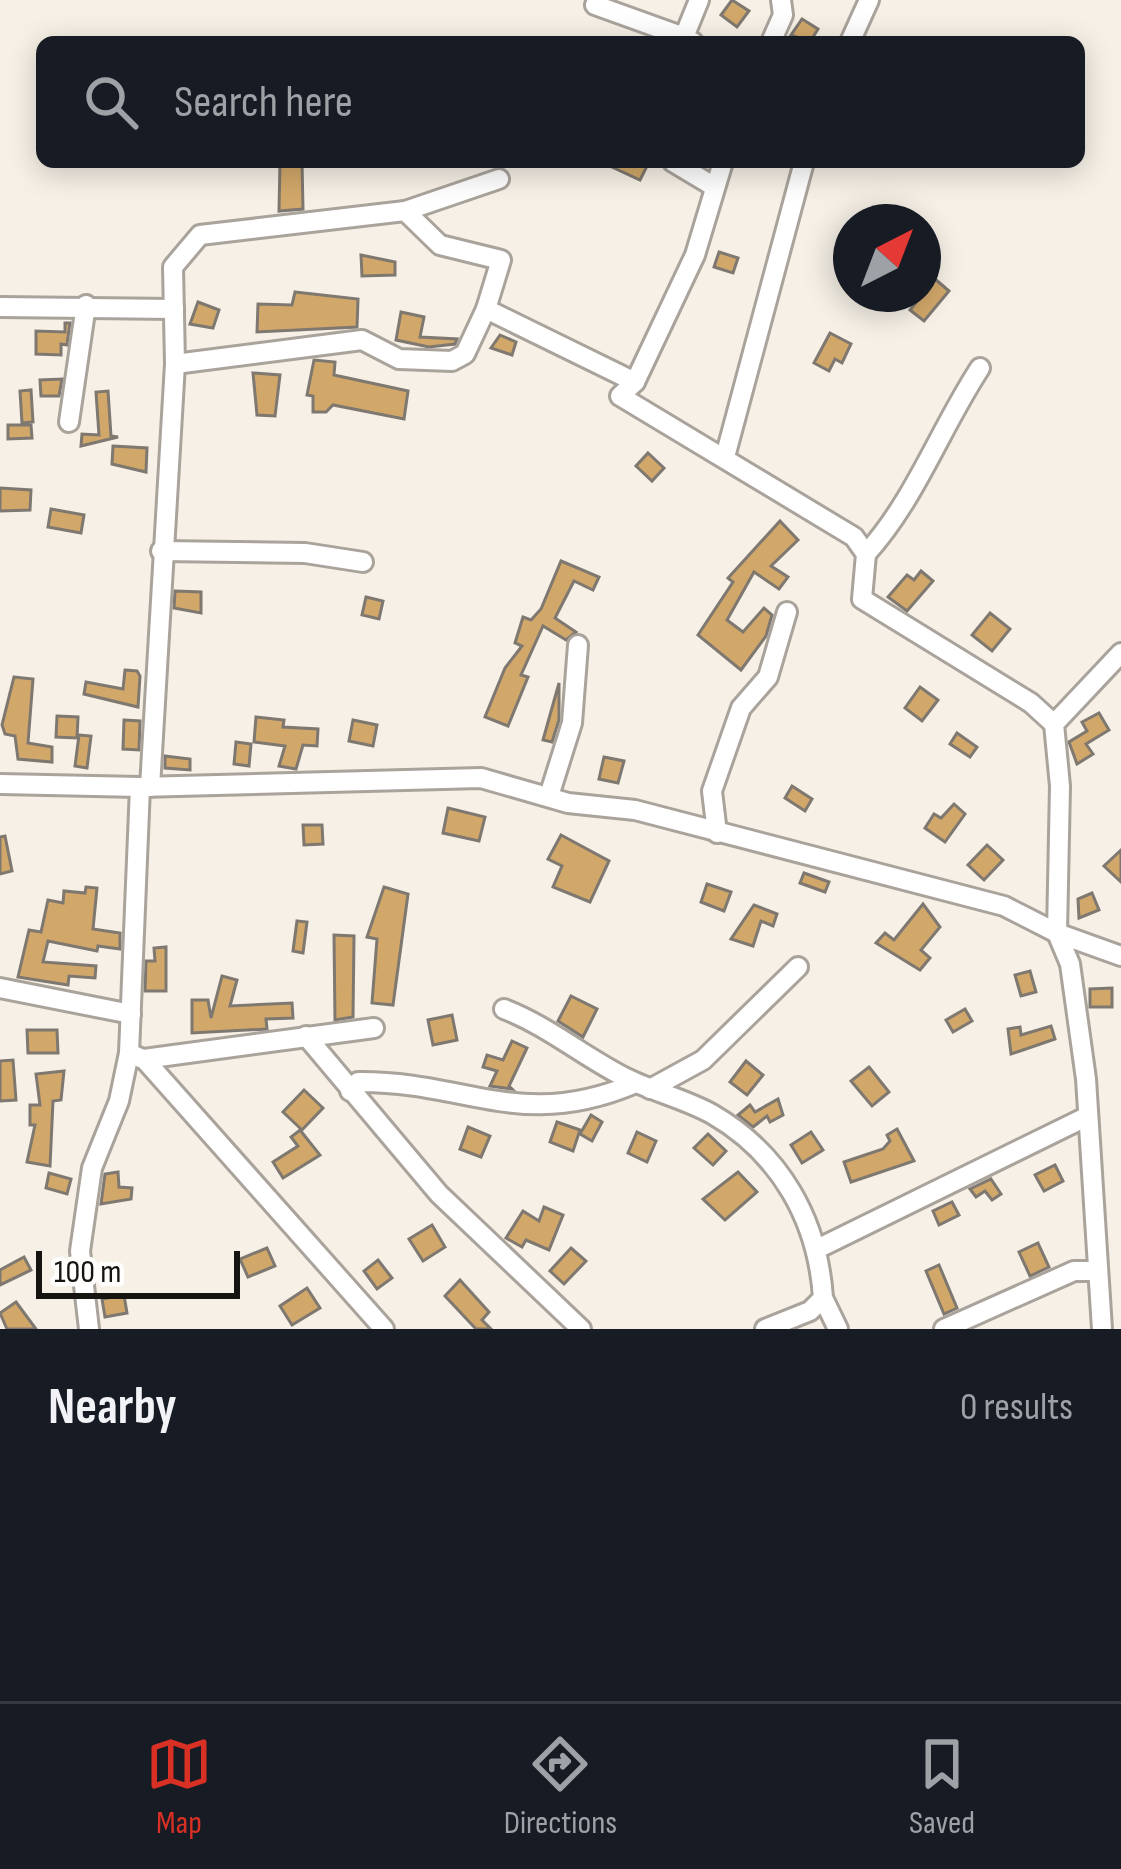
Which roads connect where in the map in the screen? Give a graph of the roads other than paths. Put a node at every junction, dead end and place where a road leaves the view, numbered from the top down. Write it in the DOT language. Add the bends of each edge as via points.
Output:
graph roads {
  1 [pos="699,0"];
  2 [pos="781,0"];
  3 [pos="869,0"];
  4 [pos="595,5"];
  5 [pos="680,36"];
  6 [pos="689,36"];
  7 [pos="774,36"];
  8 [pos="853,36"];
  9 [pos="683,168"];
  10 [pos="720,168"];
  11 [pos="802,168"];
  12 [pos="500,178"];
  13 [pos="713,186"];
  14 [pos="405,211"];
  15 [pos="86,305"];
  16 [pos="0,307"];
  17 [pos="174,309"];
  18 [pos="486,309"];
  19 [pos="175,364"];
  20 [pos="980,368"];
  21 [pos="635,382"];
  22 [pos="69,422"];
  23 [pos="725,457"];
  24 [pos="161,551"];
  25 [pos="866,554"];
  26 [pos="363,562"];
  27 [pos="787,612"];
  28 [pos="578,645"];
  29 [pos="1121,653"];
  30 [pos="1054,724"];
  31 [pos="0,784"];
  32 [pos="145,787"];
  33 [pos="549,796"];
  34 [pos="718,832"];
  35 [pos="1057,933"];
  36 [pos="1121,956"];
  37 [pos="798,968"];
  38 [pos="0,988"];
  39 [pos="504,1009"];
  40 [pos="131,1014"];
  41 [pos="374,1028"];
  42 [pos="306,1036"];
  43 [pos="137,1056"];
  44 [pos="643,1086"];
  45 [pos="350,1091"];
  46 [pos="1088,1116"];
  47 [pos="820,1248"];
  48 [pos="1095,1270"];
  49 [pos="823,1298"];
  50 [pos="89,1329"];
  51 [pos="384,1329"];
  52 [pos="581,1329"];
  53 [pos="765,1329"];
  54 [pos="838,1329"];
  55 [pos="944,1329"];
  56 [pos="1102,1329"];
  1 -- 6 [label="street"];
  2 -- 7 [label="street"];
  3 -- 8 [label="street"];
  4 -- 5 [label="street"];
  9 -- 13 [label="street"];
  10 -- 13 [label="street"];
  11 -- 23 [label="street"];
  12 -- 14 [label="street"];
  13 -- 21 [label="street" via="695,255"];
  14 -- 17 [label="street" via="200,235 173,267"];
  14 -- 18 [label="street" via="440,245 501,260"];
  15 -- 16 [label="street"];
  15 -- 17 [label="street"];
  15 -- 22 [label="street"];
  17 -- 19 [label="street"];
  18 -- 19 [label="street" via="465,354 452,361 399,358 362,340"];
  18 -- 21 [label="street"];
  19 -- 24 [label="street"];
  20 -- 25 [label="street" via="900,517"];
  21 -- 23 [label="street" via="620,396"];
  23 -- 25 [label="street" via="854,537"];
  24 -- 26 [label="street"];
  24 -- 32 [label="street"];
  25 -- 30 [label="street" via="862,599"];
  27 -- 34 [label="street" via="768,677 741,708 712,790"];
  28 -- 33 [label="street" via="572,723"];
  29 -- 30 [label="street"];
  30 -- 35 [label="street"];
  31 -- 32 [label="street"];
  32 -- 33 [label="street" via="481,778"];
  32 -- 40 [label="street"];
  33 -- 34 [label="street"];
  34 -- 35 [label="street" via="1004,906"];
  35 -- 36 [label="street"];
  35 -- 46 [label="street" via="1070,964"];
  37 -- 44 [label="street" via="703,1060"];
  38 -- 40 [label="street"];
  39 -- 44 [label="street"];
  40 -- 43 [label="street"];
  41 -- 42 [label="street"];
  42 -- 43 [label="street"];
  42 -- 45 [label="street"];
  43 -- 50 [label="street" via="87,1195 80,1288"];
  43 -- 51 [label="street"];
  44 -- 45 [label="street" via="590,1102 509,1106 401,1082 358,1082"];
  44 -- 47 [label="street" via="709,1113 764,1155"];
  45 -- 52 [label="street" via="439,1194"];
  46 -- 47 [label="street"];
  46 -- 48 [label="street"];
  47 -- 49 [label="street"];
  48 -- 55 [label="street" via="1074,1271"];
  48 -- 56 [label="street"];
  49 -- 53 [label="street"];
  49 -- 54 [label="street"];
}
